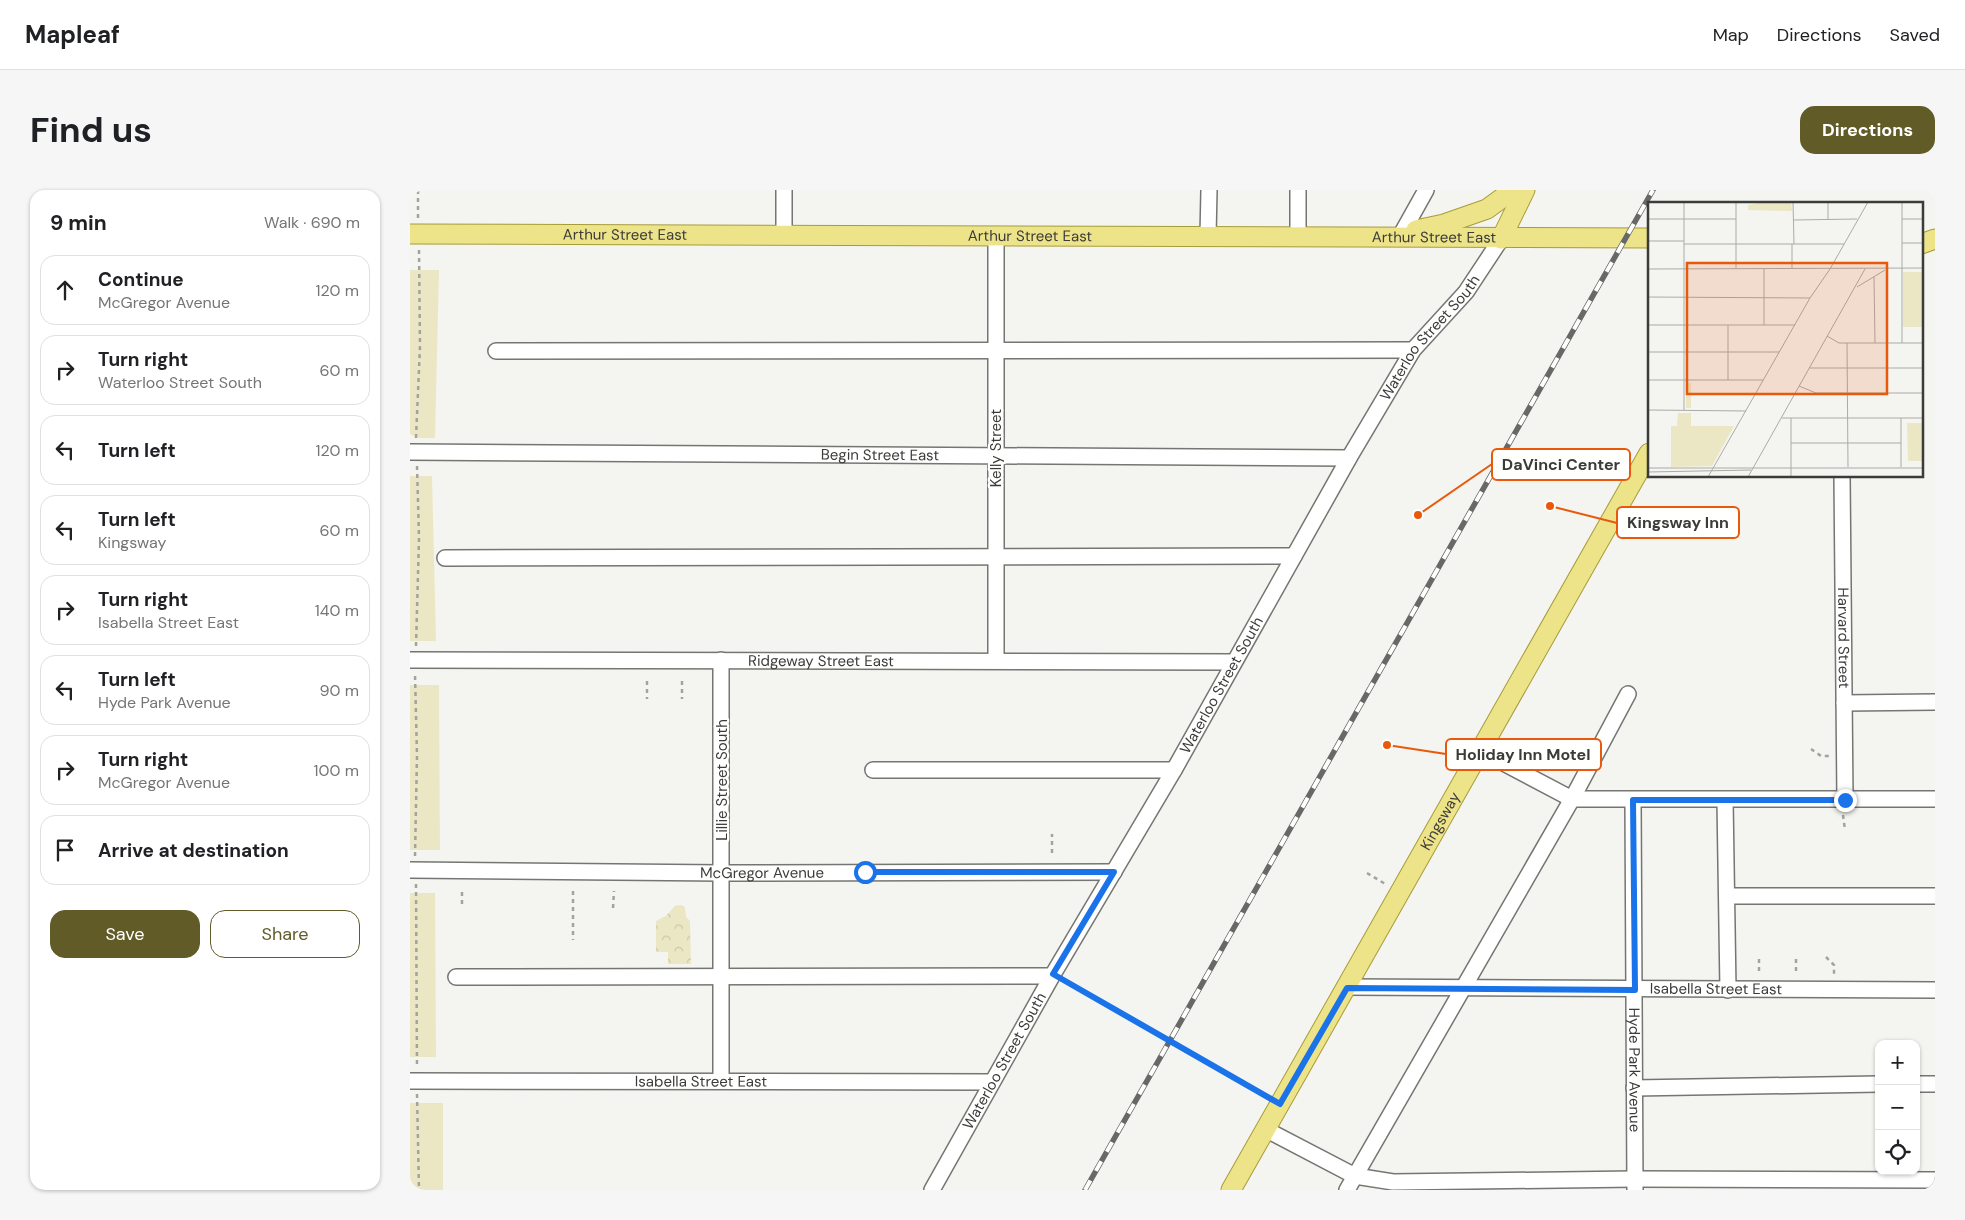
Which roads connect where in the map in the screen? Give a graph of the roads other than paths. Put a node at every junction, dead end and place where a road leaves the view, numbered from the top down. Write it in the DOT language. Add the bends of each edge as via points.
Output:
graph roads {
  1 [pos="784,190"];
  2 [pos="1209,190"];
  3 [pos="1298,190"];
  4 [pos="1426,190"];
  5 [pos="1513,190"];
  6 [pos="1525,190"];
  7 [pos="1922,231"];
  8 [pos="1935,231"];
  9 [pos="1402,233"];
  10 [pos="414,234"];
  11 [pos="784,236"];
  12 [pos="996,236"];
  13 [pos="1208,236"];
  14 [pos="1298,237"];
  15 [pos="1382,237"];
  16 [pos="1648,238"];
  17 [pos="1501,239"];
  18 [pos="1935,239"];
  19 [pos="1922,244"];
  20 [pos="1413,350"];
  21 [pos="496,352"];
  22 [pos="996,352"];
  23 [pos="413,452"];
  24 [pos="995,455"];
  25 [pos="1648,455"];
  26 [pos="1349,458"];
  27 [pos="1842,478"];
  28 [pos="1294,556"];
  29 [pos="445,558"];
  30 [pos="996,558"];
  31 [pos="413,660"];
  32 [pos="721,660"];
  33 [pos="996,660"];
  34 [pos="1233,662"];
  35 [pos="1628,694"];
  36 [pos="1935,702"];
  37 [pos="1844,703"];
  38 [pos="1479,750"];
  39 [pos="873,770"];
  40 [pos="1174,770"];
  41 [pos="1572,799"];
  42 [pos="1935,799"];
  43 [pos="1633,800"];
  44 [pos="1725,800"];
  45 [pos="1845,800"];
  46 [pos="413,870"];
  47 [pos="722,872"];
  48 [pos="1114,872"];
  49 [pos="1726,896"];
  50 [pos="1935,896"];
  51 [pos="1053,975"];
  52 [pos="722,976"];
  53 [pos="456,977"];
  54 [pos="1347,988"];
  55 [pos="1464,988"];
  56 [pos="1635,990"];
  57 [pos="1728,990"];
  58 [pos="1935,990"];
  59 [pos="721,1080"];
  60 [pos="413,1081"];
  61 [pos="992,1082"];
  62 [pos="1875,1084"];
  63 [pos="1920,1084"];
  64 [pos="1935,1084"];
  65 [pos="1634,1088"];
  66 [pos="1265,1130"];
  67 [pos="1356,1176"];
  68 [pos="1935,1180"];
  69 [pos="1544,1185"];
  70 [pos="1635,1185"];
  71 [pos="1723,1185"];
  72 [pos="932,1190"];
  73 [pos="1231,1190"];
  74 [pos="1348,1190"];
  1 -- 11 [label="street"];
  2 -- 13 [label="street"];
  3 -- 14 [label="street"];
  4 -- 9 [label="street"];
  5 -- 9 [label="main road" via="1487,209 1444,224"];
  6 -- 17 [label="main road, Waterloo Street South"];
  7 -- 8 [label="main road"];
  9 -- 15 [label="main road"];
  10 -- 11 [label="main road, Arthur Street East"];
  11 -- 12 [label="main road, Arthur Street East"];
  12 -- 13 [label="main road, Arthur Street East"];
  12 -- 22 [label="street, Kelly Street"];
  13 -- 14 [label="main road, Arthur Street East"];
  14 -- 15 [label="main road, Arthur Street East"];
  15 -- 17 [label="main road, Arthur Street East"];
  16 -- 17 [label="main road, Arthur Street East"];
  17 -- 20 [label="street, Waterloo Street South" via="1466,292"];
  18 -- 19 [label="main road"];
  20 -- 22 [label="street"];
  20 -- 26 [label="street, Waterloo Street South"];
  21 -- 22 [label="street"];
  22 -- 24 [label="street, Kelly Street"];
  23 -- 24 [label="street, Begin Street East"];
  24 -- 26 [label="street, Begin Street East"];
  24 -- 30 [label="street, Kelly Street"];
  25 -- 38 [label="main road, Kingsway"];
  26 -- 28 [label="street, Waterloo Street South"];
  27 -- 37 [label="street, Harvard Street"];
  28 -- 30 [label="street"];
  28 -- 34 [label="street, Waterloo Street South"];
  29 -- 30 [label="street"];
  30 -- 33 [label="street, Kelly Street"];
  31 -- 32 [label="street, Ridgeway Street East"];
  32 -- 33 [label="street, Ridgeway Street East"];
  32 -- 47 [label="street, Lillie Street South"];
  33 -- 34 [label="street, Ridgeway Street East"];
  34 -- 40 [label="street, Waterloo Street South"];
  35 -- 41 [label="street"];
  36 -- 37 [label="street"];
  37 -- 45 [label="street, Harvard Street"];
  38 -- 41 [label="street"];
  38 -- 54 [label="main road, Kingsway"];
  39 -- 40 [label="street"];
  40 -- 48 [label="street, Waterloo Street South"];
  41 -- 43 [label="street"];
  41 -- 55 [label="street"];
  42 -- 45 [label="street"];
  43 -- 44 [label="street"];
  43 -- 56 [label="street, Hyde Park Avenue"];
  44 -- 45 [label="street"];
  44 -- 49 [label="street"];
  46 -- 47 [label="street, McGregor Avenue"];
  47 -- 48 [label="street, McGregor Avenue"];
  47 -- 52 [label="street, Lillie Street South"];
  48 -- 51 [label="street, Waterloo Street South"];
  49 -- 50 [label="street"];
  49 -- 57 [label="street"];
  51 -- 52 [label="street"];
  51 -- 61 [label="street, Waterloo Street South"];
  52 -- 53 [label="street"];
  52 -- 59 [label="street, Lillie Street South"];
  54 -- 55 [label="street, Isabella Street East"];
  54 -- 66 [label="main road, Kingsway"];
  55 -- 56 [label="street, Isabella Street East"];
  55 -- 67 [label="street"];
  56 -- 57 [label="street, Isabella Street East"];
  56 -- 65 [label="street, Hyde Park Avenue"];
  57 -- 58 [label="street, Isabella Street East"];
  59 -- 60 [label="street, Isabella Street East"];
  59 -- 61 [label="street, Isabella Street East"];
  61 -- 72 [label="street, Waterloo Street South"];
  62 -- 65 [label="street"];
  63 -- 64 [label="street"];
  65 -- 70 [label="street, Hyde Park Avenue"];
  66 -- 67 [label="street"];
  66 -- 73 [label="main road, Kingsway"];
  67 -- 69 [label="street" via="1393,1182"];
  67 -- 74 [label="street"];
  68 -- 71 [label="street"];
  69 -- 70 [label="street"];
  70 -- 71 [label="street"];
}
